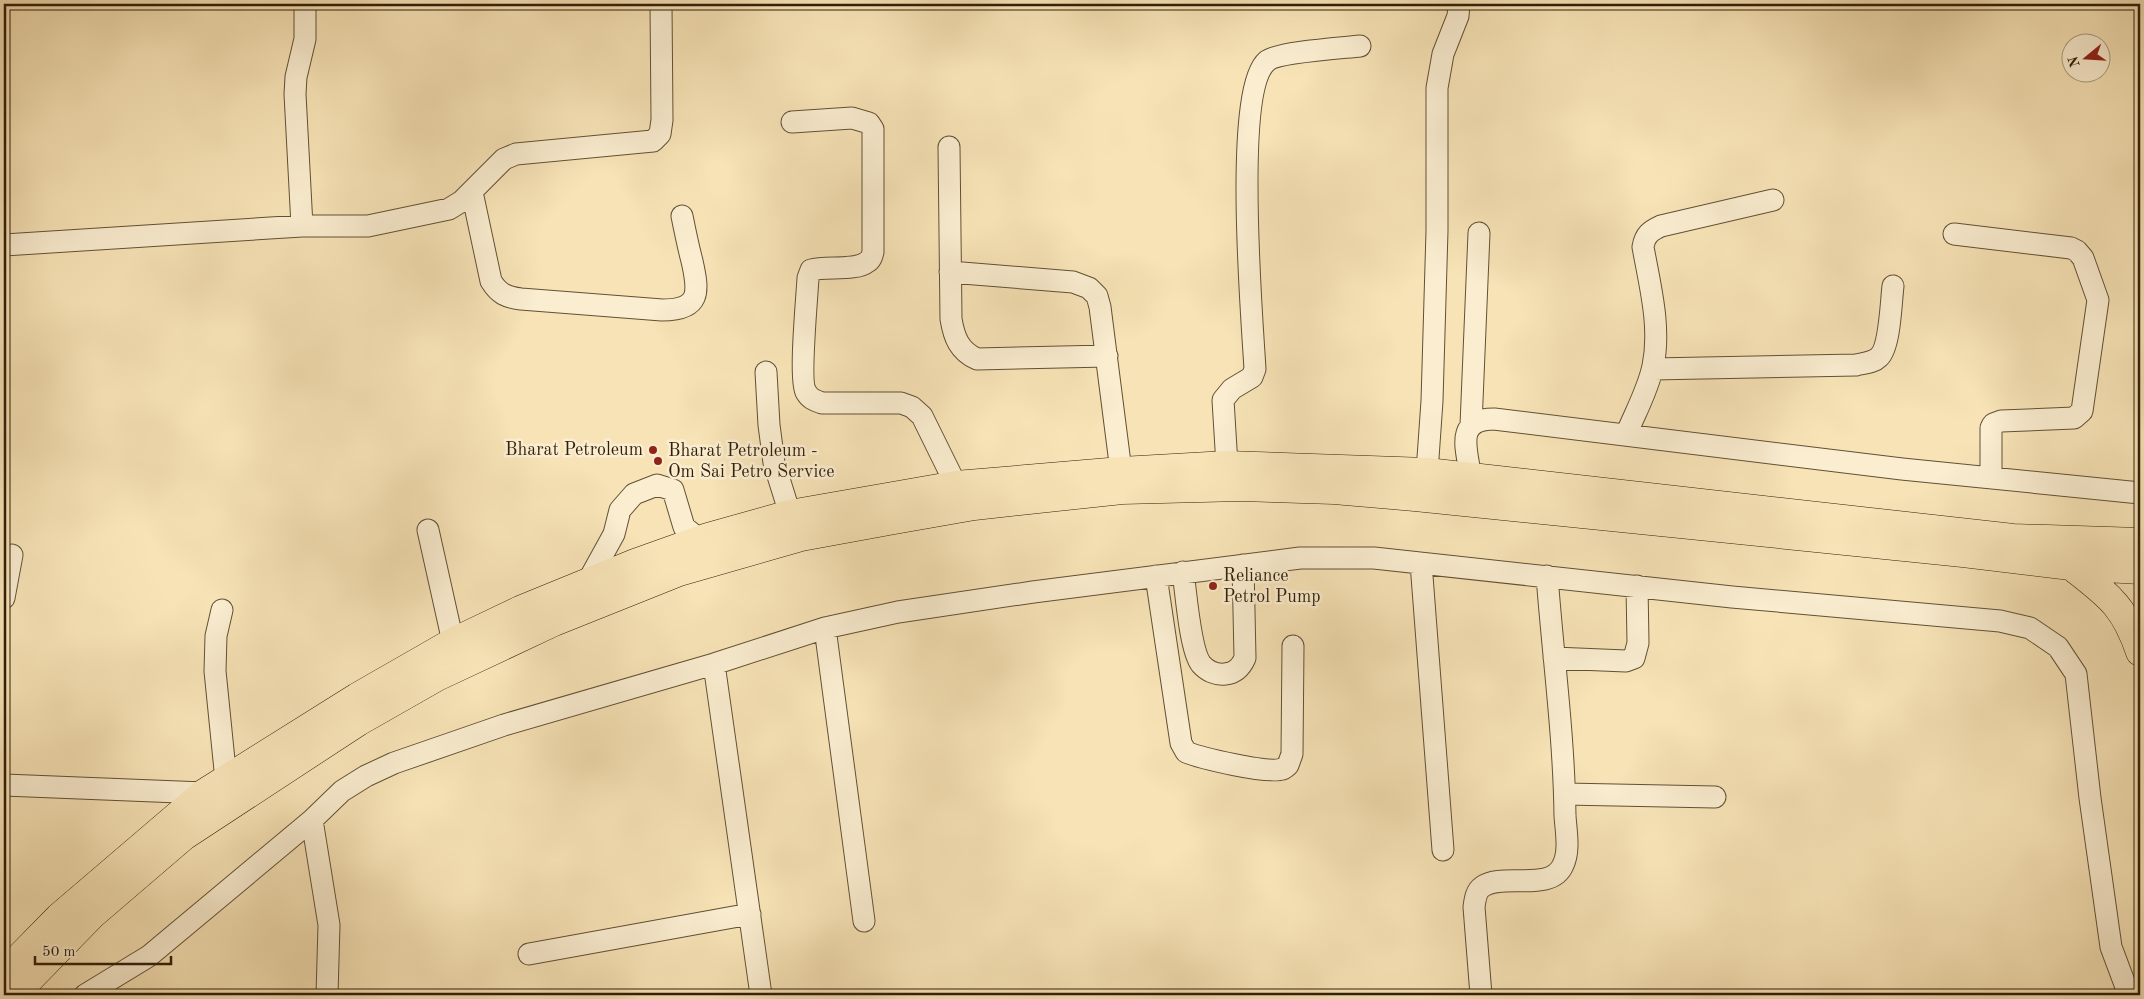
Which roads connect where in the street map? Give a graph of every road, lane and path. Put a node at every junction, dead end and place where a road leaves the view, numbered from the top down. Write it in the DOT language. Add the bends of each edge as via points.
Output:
graph roads {
  1 [pos="305,4"];
  2 [pos="661,4"];
  3 [pos="1460,4"];
  4 [pos="1360,46"];
  5 [pos="792,122"];
  6 [pos="949,147"];
  7 [pos="472,192"];
  8 [pos="1773,200"];
  9 [pos="682,216"];
  10 [pos="302,226"];
  11 [pos="1479,233"];
  12 [pos="1954,234"];
  13 [pos="4,245"];
  14 [pos="950,272"];
  15 [pos="1893,286"];
  16 [pos="1106,356"];
  17 [pos="1653,369"];
  18 [pos="766,372"];
  19 [pos="1471,425"];
  20 [pos="1626,435"];
  21 [pos="1227,465"];
  22 [pos="1121,471"];
  23 [pos="1427,472"];
  24 [pos="1471,478"];
  25 [pos="1991,478"];
  26 [pos="956,484"];
  27 [pos="2140,493"];
  28 [pos="790,514"];
  29 [pos="428,530"];
  30 [pos="700,540"];
  31 [pos="2140,542"];
  32 [pos="12,555"];
  33 [pos="1421,563"];
  34 [pos="1242,565"];
  35 [pos="2071,566"];
  36 [pos="2140,570"];
  37 [pos="1183,572"];
  38 [pos="1156,576"];
  39 [pos="1547,576"];
  40 [pos="587,582"];
  41 [pos="1637,586"];
  42 [pos="4,598"];
  43 [pos="222,610"];
  44 [pos="825,628"];
  45 [pos="453,642"];
  46 [pos="1293,646"];
  47 [pos="2140,652"];
  48 [pos="1554,658"];
  49 [pos="714,664"];
  50 [pos="4,785"];
  51 [pos="215,786"];
  52 [pos="1565,794"];
  53 [pos="1715,797"];
  54 [pos="312,820"];
  55 [pos="1443,850"];
  56 [pos="750,914"];
  57 [pos="864,921"];
  58 [pos="529,954"];
  59 [pos="4,973"];
  60 [pos="14,995"];
  61 [pos="85,995"];
  62 [pos="327,995"];
  63 [pos="761,995"];
  64 [pos="1481,995"];
  65 [pos="2129,995"];
  1 -- 10 [label="street" via="305,39 295,94"];
  2 -- 7 [label="street" via="662,120 660,134 653,141 516,154 504,159"];
  3 -- 23 [label="street" via="1443,54 1437,88 1438,231"];
  4 -- 21 [label="street" via="1269,60 1255,82 1246,156 1255,369 1252,377 1232,389 1223,400"];
  5 -- 26 [label="street" via="852,118 869,123 873,129 874,252 870,261 863,265 811,270 804,341 804,391 811,399 822,403 893,402 912,407 922,416"];
  6 -- 14 [label="street"];
  7 -- 9 [label="street" via="491,281 496,290 506,297 521,300 662,310 688,306 695,297 697,285"];
  7 -- 10 [label="street" via="449,209 380,224"];
  8 -- 17 [label="street" via="1661,226 1650,231 1644,239 1657,334"];
  10 -- 13 [label="street"];
  11 -- 19 [label="street"];
  12 -- 25 [label="street" via="2071,248 2083,258 2098,300 2082,411 2074,418 1993,424"];
  14 -- 16 [label="street" via="1072,282 1089,288 1097,296 1100,307"];
  14 -- 16 [label="street" via="953,332 966,355 990,360"];
  15 -- 17 [label="street" via="1886,342 1880,356 1870,363"];
  16 -- 22 [label="street"];
  17 -- 20 [label="street"];
  18 -- 28 [label="street" via="774,463"];
  19 -- 20 [label="street" via="1481,419 1494,419"];
  19 -- 24 [label="street" via="1465,436"];
  20 -- 25 [label="street"];
  21 -- 22 [label="highway"];
  21 -- 23 [label="highway"];
  22 -- 26 [label="highway"];
  23 -- 24 [label="highway"];
  24 -- 31 [label="highway" via="2013,538"];
  25 -- 27 [label="street"];
  26 -- 28 [label="highway"];
  28 -- 30 [label="highway"];
  29 -- 45 [label="street"];
  30 -- 40 [label="highway"];
  30 -- 40 [label="street" via="684,527 673,490 657,485 634,494 620,510 614,534"];
  32 -- 42 [label="street"];
  33 -- 34 [label="street" via="1345,556"];
  33 -- 39 [label="street"];
  33 -- 55 [label="street"];
  34 -- 37 [label="street"];
  34 -- 37 [label="street" via="1245,658 1234,672 1224,674 1213,673 1201,664 1195,651"];
  35 -- 36 [label="highway"];
  35 -- 47 [label="highway" via="2112,598 2132,630"];
  35 -- 60 [label="highway" via="1415,497 1242,487 1122,490 974,506 801,537 679,572 554,622 437,677 358,722 184,836 93,914"];
  37 -- 38 [label="street"];
  38 -- 44 [label="street" via="898,612"];
  38 -- 46 [label="street" via="1181,743 1186,752 1270,770 1281,770 1288,765 1292,754"];
  39 -- 41 [label="street"];
  39 -- 48 [label="street"];
  40 -- 45 [label="highway"];
  41 -- 48 [label="street" via="1638,643 1634,658 1626,661"];
  41 -- 65 [label="street" via="2000,621 2030,628 2058,646 2076,674 2111,947"];
  43 -- 51 [label="street" via="216,636"];
  44 -- 49 [label="street"];
  44 -- 57 [label="street"];
  45 -- 51 [label="highway"];
  48 -- 52 [label="street"];
  49 -- 54 [label="street" via="504,725 394,763 342,791"];
  49 -- 56 [label="street"];
  50 -- 51 [label="street"];
  51 -- 59 [label="highway" via="59,917"];
  52 -- 53 [label="street"];
  52 -- 64 [label="street" via="1566,850 1563,865 1556,874 1545,879 1492,882 1481,887 1475,897"];
  54 -- 61 [label="street" via="149,956"];
  54 -- 62 [label="street" via="328,925"];
  56 -- 58 [label="street"];
  56 -- 63 [label="street"];
}
